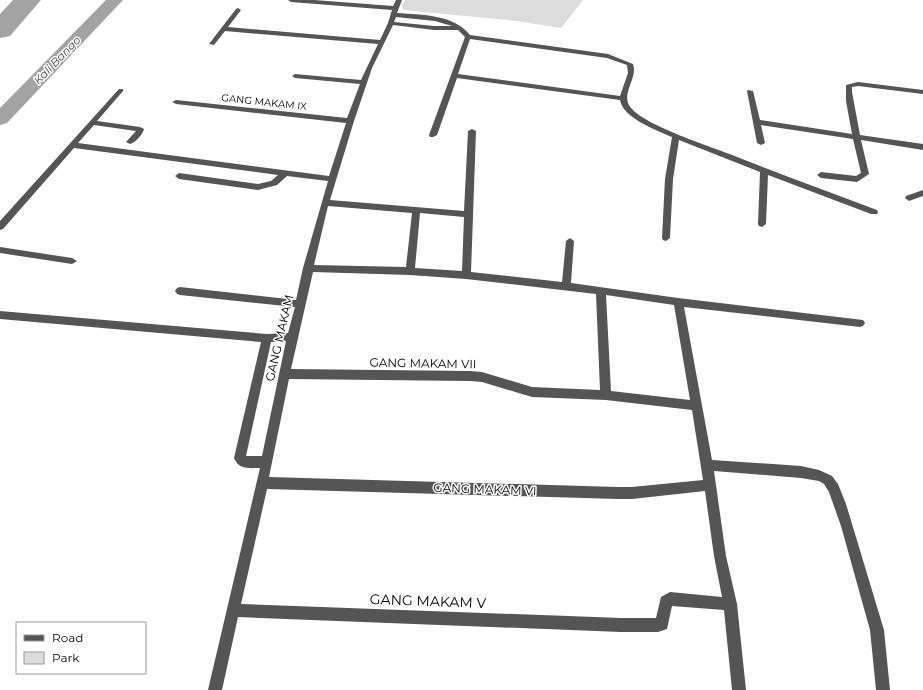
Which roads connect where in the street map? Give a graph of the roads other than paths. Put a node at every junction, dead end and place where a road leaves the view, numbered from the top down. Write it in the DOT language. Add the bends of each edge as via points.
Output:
graph roads {
  1 [pos="292,0"];
  2 [pos="238,10"];
  3 [pos="394,11"];
  4 [pos="224,29"];
  5 [pos="468,37"];
  6 [pos="382,42"];
  7 [pos="212,44"];
  8 [pos="295,76"];
  9 [pos="454,76"];
  10 [pos="365,82"];
  11 [pos="121,90"];
  12 [pos="750,91"];
  13 [pos="923,92"];
  14 [pos="623,98"];
  15 [pos="176,102"];
  16 [pos="350,121"];
  17 [pos="757,122"];
  18 [pos="93,123"];
  19 [pos="472,131"];
  20 [pos="433,134"];
  21 [pos="676,136"];
  22 [pos="858,138"];
  23 [pos="130,142"];
  24 [pos="761,142"];
  25 [pos="73,145"];
  26 [pos="923,147"];
  27 [pos="764,171"];
  28 [pos="285,173"];
  29 [pos="822,175"];
  30 [pos="179,176"];
  31 [pos="333,179"];
  32 [pos="923,192"];
  33 [pos="909,198"];
  34 [pos="325,203"];
  35 [pos="416,210"];
  36 [pos="874,212"];
  37 [pos="468,214"];
  38 [pos="762,224"];
  39 [pos="0,227"];
  40 [pos="666,238"];
  41 [pos="570,241"];
  42 [pos="0,250"];
  43 [pos="72,260"];
  44 [pos="308,268"];
  45 [pos="410,271"];
  46 [pos="466,275"];
  47 [pos="566,286"];
  48 [pos="180,291"];
  49 [pos="601,291"];
  50 [pos="678,302"];
  51 [pos="300,304"];
  52 [pos="0,315"];
  53 [pos="860,323"];
  54 [pos="292,337"];
  55 [pos="267,338"];
  56 [pos="284,374"];
  57 [pos="606,395"];
  58 [pos="695,405"];
  59 [pos="266,462"];
  60 [pos="707,465"];
  61 [pos="261,483"];
  62 [pos="709,485"];
  63 [pos="730,604"];
  64 [pos="233,610"];
  65 [pos="215,690"];
  66 [pos="739,690"];
  67 [pos="883,690"];
  1 -- 3 [label="street"];
  2 -- 4 [label="street"];
  3 -- 5 [label="street" via="434,28 457,28 465,31"];
  3 -- 6 [label="street, GANG MAKAM"];
  4 -- 6 [label="street"];
  4 -- 7 [label="street"];
  5 -- 9 [label="street"];
  5 -- 14 [label="street" via="623,60 632,68"];
  6 -- 10 [label="street, GANG MAKAM"];
  8 -- 10 [label="street"];
  9 -- 14 [label="street"];
  9 -- 20 [label="street"];
  10 -- 16 [label="street, GANG MAKAM"];
  11 -- 18 [label="street"];
  12 -- 17 [label="street"];
  13 -- 22 [label="street" via="850,85 849,101"];
  14 -- 21 [label="street" via="635,116"];
  15 -- 16 [label="street, GANG MAKAM IX"];
  16 -- 31 [label="street, GANG MAKAM"];
  17 -- 22 [label="street"];
  17 -- 24 [label="street"];
  18 -- 23 [label="street" via="140,129"];
  18 -- 25 [label="street"];
  19 -- 37 [label="street"];
  21 -- 27 [label="street"];
  21 -- 40 [label="street" via="669,179"];
  22 -- 26 [label="street"];
  22 -- 29 [label="street" via="865,169 864,176 857,179"];
  25 -- 28 [label="street"];
  25 -- 39 [label="street"];
  27 -- 36 [label="street"];
  27 -- 38 [label="street"];
  28 -- 30 [label="street" via="274,183 258,187"];
  28 -- 31 [label="street"];
  31 -- 34 [label="street, GANG MAKAM"];
  32 -- 33 [label="street"];
  34 -- 35 [label="street"];
  34 -- 44 [label="street, GANG MAKAM"];
  35 -- 37 [label="street"];
  35 -- 45 [label="street"];
  37 -- 46 [label="street"];
  41 -- 47 [label="street"];
  42 -- 43 [label="street"];
  44 -- 45 [label="street"];
  44 -- 51 [label="street, GANG MAKAM"];
  45 -- 46 [label="street"];
  46 -- 47 [label="street"];
  47 -- 49 [label="street"];
  48 -- 51 [label="street"];
  49 -- 50 [label="street"];
  49 -- 57 [label="street"];
  50 -- 53 [label="street"];
  50 -- 58 [label="street"];
  51 -- 54 [label="street, GANG MAKAM"];
  52 -- 55 [label="street"];
  54 -- 55 [label="street"];
  54 -- 56 [label="street, GANG MAKAM"];
  55 -- 59 [label="street" via="240,458 243,462"];
  56 -- 57 [label="street, GANG MAKAM VII" via="470,376 482,377 532,392"];
  56 -- 59 [label="street, GANG MAKAM"];
  57 -- 58 [label="street, GANG MAKAM VII"];
  58 -- 60 [label="street"];
  59 -- 61 [label="street, GANG MAKAM"];
  60 -- 62 [label="street"];
  60 -- 67 [label="street" via="801,472 817,475 830,482 840,503 877,630"];
  61 -- 62 [label="street, GANG MAKAM VI" via="618,493"];
  61 -- 64 [label="street, GANG MAKAM"];
  62 -- 63 [label="street"];
  63 -- 64 [label="street, GANG MAKAM V" via="670,599 666,602 662,624 658,625"];
  63 -- 66 [label="street"];
  64 -- 65 [label="street, GANG MAKAM"];
}
